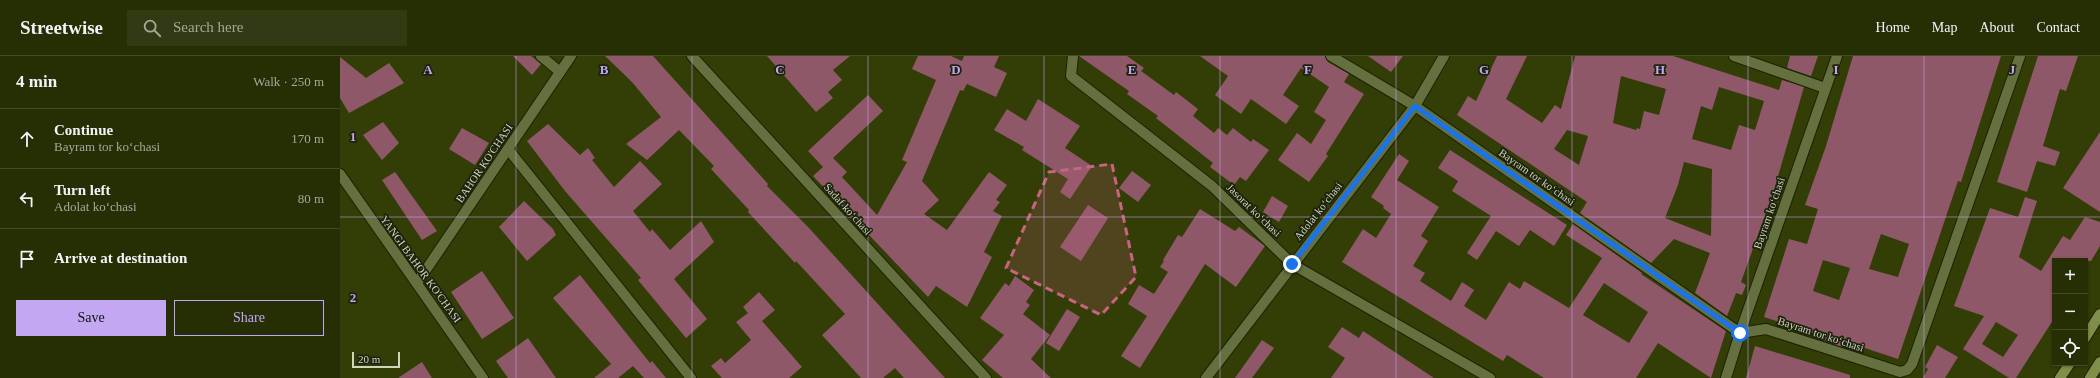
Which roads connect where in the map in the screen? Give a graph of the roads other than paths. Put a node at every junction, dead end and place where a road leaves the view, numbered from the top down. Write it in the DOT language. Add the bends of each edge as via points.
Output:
graph roads {
  1 [pos="542,56"];
  2 [pos="571,56"];
  3 [pos="692,56"];
  4 [pos="1073,56"];
  5 [pos="1331,56"];
  6 [pos="1444,56"];
  7 [pos="1734,56"];
  8 [pos="1837,56"];
  9 [pos="2020,56"];
  10 [pos="560,72"];
  11 [pos="1825,88"];
  12 [pos="1415,106"];
  13 [pos="508,149"];
  14 [pos="340,174"];
  15 [pos="1292,264"];
  16 [pos="417,283"];
  17 [pos="2100,314"];
  18 [pos="1740,333"];
  19 [pos="2088,333"];
  20 [pos="2100,362"];
  21 [pos="2068,366"];
  22 [pos="1488,377"];
  23 [pos="483,378"];
  24 [pos="691,378"];
  25 [pos="986,378"];
  26 [pos="1206,378"];
  27 [pos="1726,378"];
  28 [pos="2060,378"];
  29 [pos="2090,378"];
  1 -- 10 [label="street"];
  2 -- 10 [label="street, BAHOR KO'CHASI"];
  3 -- 25 [label="street, Sadaf koʻchasi"];
  4 -- 15 [label="street, Jasorat koʻchasi" via="1071,76 1212,186"];
  5 -- 12 [label="street, Bayram tor koʻchasi"];
  6 -- 12 [label="street, Adolat koʻchasi"];
  7 -- 11 [label="street"];
  8 -- 11 [label="street, Bayram koʻchasi"];
  9 -- 18 [label="street, Bayram tor koʻchasi" via="1912,364 1907,370 1900,372 1766,329"];
  10 -- 13 [label="street, BAHOR KO'CHASI"];
  11 -- 18 [label="street, Bayram koʻchasi"];
  12 -- 15 [label="street, Adolat koʻchasi"];
  12 -- 18 [label="street, Bayram tor koʻchasi"];
  13 -- 16 [label="street, BAHOR KO'CHASI"];
  13 -- 24 [label="street"];
  14 -- 16 [label="street, YANGI BAHOR KO'CHASI"];
  15 -- 22 [label="street, Jasorat koʻchasi"];
  15 -- 26 [label="street, Adolat koʻchasi"];
  16 -- 23 [label="street, YANGI BAHOR KO'CHASI"];
  17 -- 19 [label="main road"];
  18 -- 27 [label="street, Bayram koʻchasi"];
  20 -- 29 [label="main road"];
  21 -- 28 [label="main road"];
}
